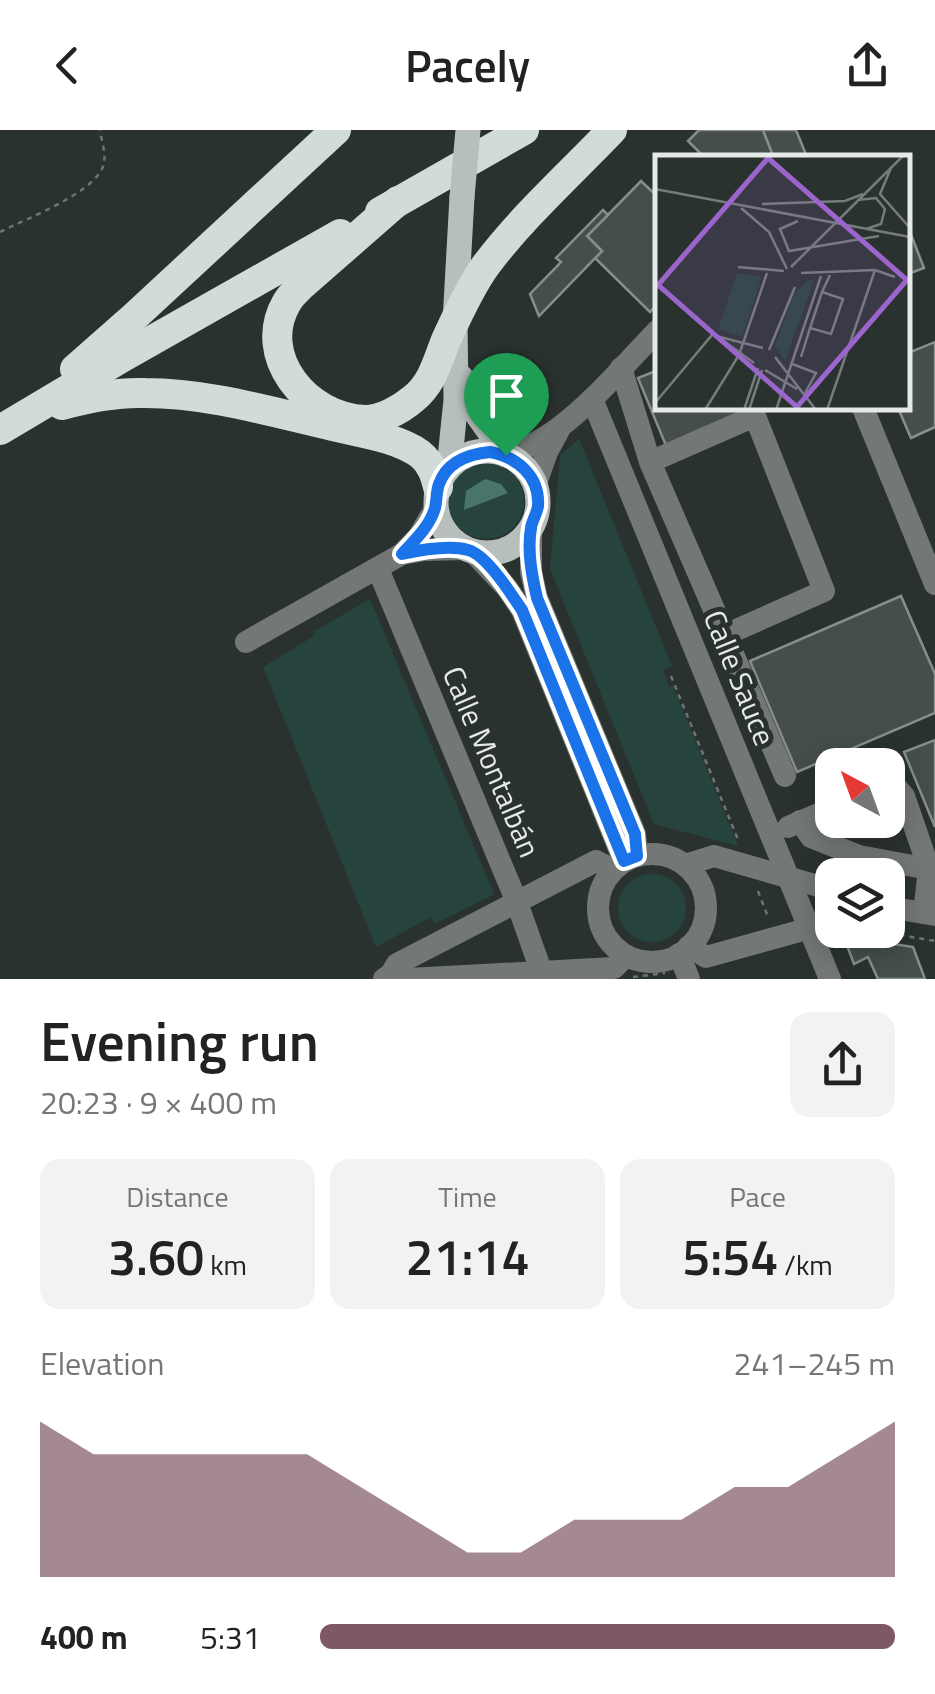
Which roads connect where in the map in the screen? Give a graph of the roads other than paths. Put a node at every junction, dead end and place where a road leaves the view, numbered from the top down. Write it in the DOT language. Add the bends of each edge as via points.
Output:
graph roads {
  1 [pos="336,130"];
  2 [pos="468,130"];
  3 [pos="524,130"];
  4 [pos="612,130"];
  5 [pos="398,201"];
  6 [pos="454,322"];
  7 [pos="655,333"];
  8 [pos="455,361"];
  9 [pos="621,368"];
  10 [pos="592,400"];
  11 [pos="865,410"];
  12 [pos="13,422"];
  13 [pos="561,426"];
  14 [pos="508,456"];
  15 [pos="650,462"];
  16 [pos="535,486"];
  17 [pos="441,487"];
  18 [pos="531,528"];
  19 [pos="470,550"];
  20 [pos="402,554"];
  21 [pos="690,554"];
  22 [pos="662,567"];
  23 [pos="378,570"];
  24 [pos="935,584"];
  25 [pos="725,635"];
  26 [pos="246,642"];
  27 [pos="784,776"];
  28 [pos="905,799"];
  29 [pos="815,815"];
  30 [pos="800,822"];
  31 [pos="771,834"];
  32 [pos="625,862"];
  33 [pos="685,865"];
  34 [pos="930,868"];
  35 [pos="788,876"];
  36 [pos="815,885"];
  37 [pos="516,900"];
  38 [pos="929,914"];
  39 [pos="815,927"];
  40 [pos="809,929"];
  41 [pos="626,956"];
  42 [pos="672,960"];
  43 [pos="544,976"];
  44 [pos="396,978"];
  45 [pos="689,979"];
  46 [pos="830,979"];
  1 -- 12 [label="highway"];
  2 -- 6 [label="main road, bridge"];
  3 -- 5 [label="highway"];
  4 -- 6 [label="highway" via="484,268"];
  5 -- 6 [label="highway" via="288,300 278,331 280,360 305,396 368,420 388,415 427,385"];
  5 -- 12 [label="highway"];
  6 -- 8 [label="main road"];
  7 -- 9 [label="street"];
  8 -- 14 [label="main road" via="476,413"];
  8 -- 17 [label="main road" via="456,400"];
  9 -- 10 [label="street"];
  9 -- 15 [label="street"];
  10 -- 13 [label="street"];
  10 -- 22 [label="street, Calle Sauce"];
  11 -- 24 [label="street"];
  12 -- 17 [label="highway" via="96,396 198,396 383,438 428,462"];
  13 -- 14 [label="street"];
  13 -- 16 [label="street"];
  14 -- 16 [label="main road"];
  14 -- 17 [label="main road" via="490,452 461,459"];
  15 -- 21 [label="street"];
  15 -- 25 [label="street" via="755,416 824,591"];
  16 -- 18 [label="main road"];
  17 -- 19 [label="main road" via="440,524"];
  17 -- 20 [label="street" via="419,536"];
  18 -- 19 [label="main road" via="506,550"];
  18 -- 32 [label="street" via="537,598 635,834"];
  19 -- 20 [label="street"];
  19 -- 32 [label="street" via="522,610"];
  20 -- 23 [label="street"];
  21 -- 22 [label="street"];
  21 -- 25 [label="street"];
  22 -- 31 [label="street, Calle Sauce"];
  23 -- 26 [label="street"];
  23 -- 37 [label="street, Calle Montalbán"];
  25 -- 27 [label="street"];
  28 -- 34 [label="street"];
  29 -- 30 [label="street"];
  30 -- 31 [label="street"];
  30 -- 34 [label="street" via="812,837 860,856"];
  31 -- 35 [label="street, Calle Sauce"];
  32 -- 33 [label="street" via="654,854"];
  32 -- 37 [label="street" via="596,861"];
  32 -- 41 [label="street" via="604,884 598,916 603,932"];
  33 -- 35 [label="street" via="714,856"];
  33 -- 42 [label="street" via="704,895 705,914 700,931"];
  34 -- 38 [label="street"];
  35 -- 36 [label="street"];
  35 -- 40 [label="street, Calle Sauce"];
  37 -- 43 [label="street, Calle Montalbán"];
  37 -- 44 [label="street" via="397,964"];
  39 -- 40 [label="street"];
  40 -- 42 [label="street"];
  40 -- 46 [label="street, Calle Sauce"];
  41 -- 42 [label="street"];
  41 -- 43 [label="street" via="614,968"];
  42 -- 45 [label="street"];
  43 -- 44 [label="street"];
}
